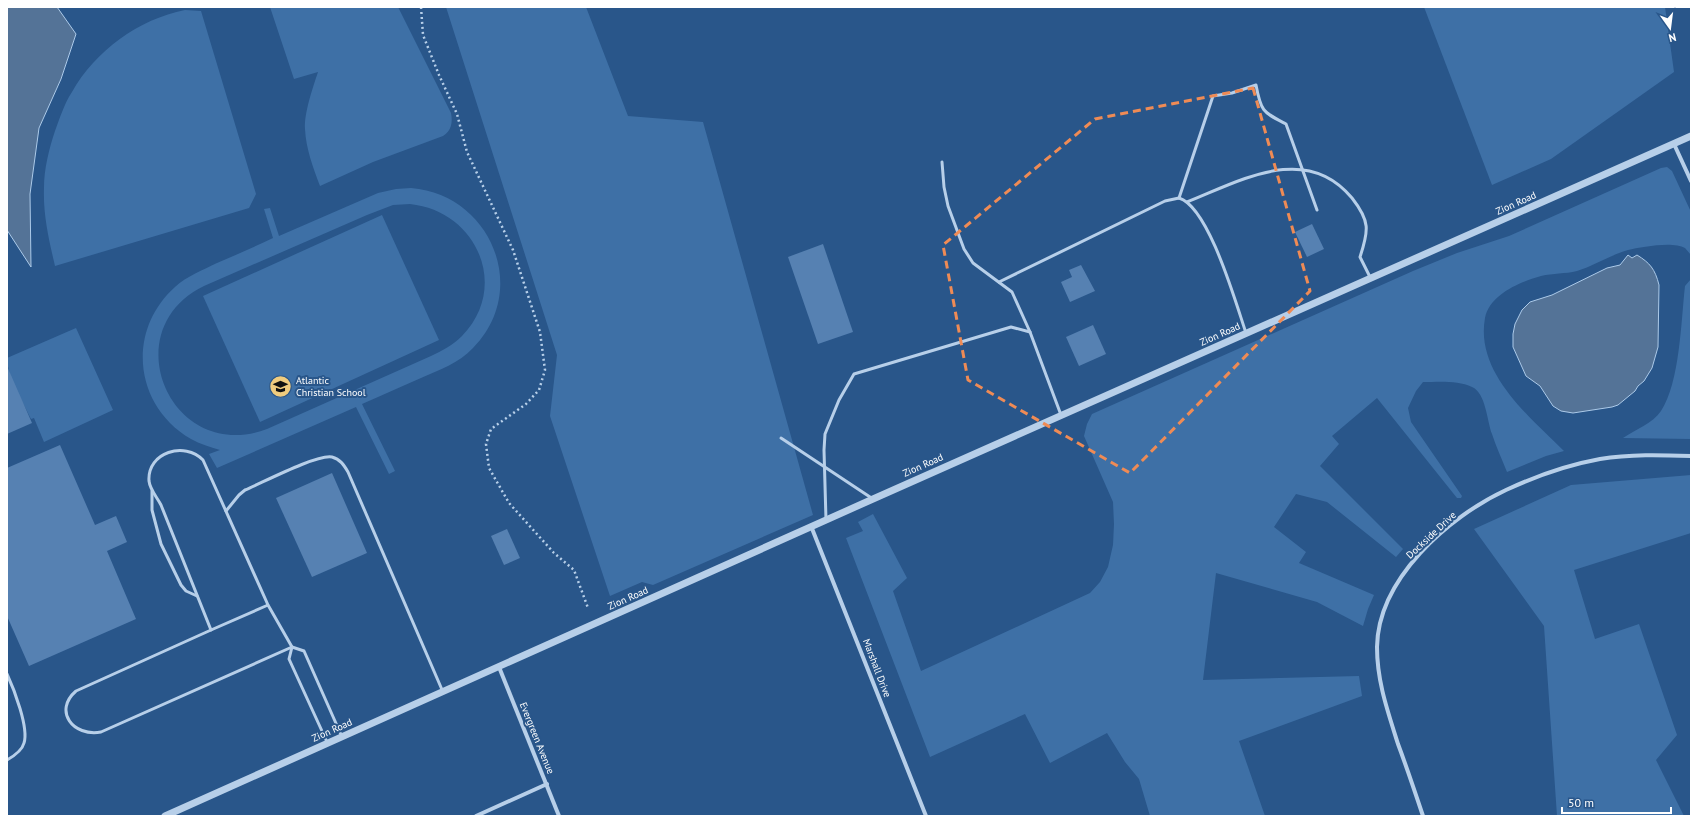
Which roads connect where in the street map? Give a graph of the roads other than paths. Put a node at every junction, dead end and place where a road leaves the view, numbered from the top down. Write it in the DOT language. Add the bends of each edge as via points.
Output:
graph roads {
  1 [pos="1691,136"];
  2 [pos="1674,144"];
  3 [pos="942,162"];
  4 [pos="1302,169"];
  5 [pos="1691,181"];
  6 [pos="1179,198"];
  7 [pos="1187,202"];
  8 [pos="1317,210"];
  9 [pos="1370,278"];
  10 [pos="999,282"];
  11 [pos="1030,332"];
  12 [pos="1246,333"];
  13 [pos="1062,415"];
  14 [pos="781,438"];
  15 [pos="1691,456"];
  16 [pos="824,467"];
  17 [pos="152,491"];
  18 [pos="873,499"];
  19 [pos="226,511"];
  20 [pos="826,520"];
  21 [pos="811,526"];
  22 [pos="197,596"];
  23 [pos="268,605"];
  24 [pos="211,630"];
  25 [pos="292,646"];
  26 [pos="499,667"];
  27 [pos="7,674"];
  28 [pos="443,692"];
  29 [pos="342,737"];
  30 [pos="327,744"];
  31 [pos="7,760"];
  32 [pos="547,784"];
  33 [pos="165,816"];
  34 [pos="476,816"];
  35 [pos="559,816"];
  36 [pos="926,816"];
  37 [pos="1423,816"];
  1 -- 2 [label="street, Zion Road"];
  2 -- 5 [label="street"];
  2 -- 9 [label="street, Zion Road"];
  3 -- 10 [label="lane" via="948,206 964,249 973,263"];
  4 -- 6 [label="lane" via="1286,124 1262,108 1256,85 1213,96"];
  4 -- 7 [label="lane" via="1289,168 1264,172"];
  4 -- 8 [label="lane"];
  4 -- 9 [label="lane" via="1315,172 1340,186 1360,209 1368,231 1360,257"];
  6 -- 7 [label="lane"];
  6 -- 10 [label="lane" via="1165,201"];
  7 -- 12 [label="lane" via="1200,216 1209,234"];
  9 -- 12 [label="street, Zion Road"];
  10 -- 11 [label="lane" via="1012,292"];
  11 -- 13 [label="lane"];
  11 -- 16 [label="lane" via="1011,328 854,374 839,400 825,434"];
  12 -- 13 [label="street, Zion Road"];
  13 -- 18 [label="street, Zion Road"];
  14 -- 16 [label="lane"];
  15 -- 37 [label="street, Dockside Drive" via="1651,455 1600,459 1565,467 1526,481 1468,512 1430,544 1402,575 1387,604 1379,634 1379,677 1385,704"];
  16 -- 18 [label="lane"];
  16 -- 20 [label="lane"];
  17 -- 19 [label="lane" via="149,478 155,463 167,452 183,450 196,454 203,460"];
  17 -- 22 [label="lane" via="161,506"];
  17 -- 22 [label="lane" via="152,510 161,544 181,585 186,591"];
  18 -- 20 [label="street, Zion Road"];
  19 -- 23 [label="lane"];
  19 -- 28 [label="lane" via="245,490 318,459 329,457 339,460 348,472"];
  20 -- 21 [label="street, Zion Road"];
  21 -- 26 [label="street, Zion Road"];
  21 -- 36 [label="street, Marshall Drive"];
  22 -- 24 [label="lane"];
  23 -- 24 [label="lane"];
  23 -- 25 [label="lane"];
  24 -- 25 [label="lane" via="76,691 71,696 67,708 70,722 84,732 101,732"];
  25 -- 29 [label="lane" via="304,651"];
  25 -- 30 [label="lane" via="290,659"];
  26 -- 28 [label="street, Zion Road"];
  26 -- 32 [label="street, Evergreen Avenue"];
  27 -- 31 [label="lane" via="14,690 26,736 19,752"];
  28 -- 29 [label="street, Zion Road"];
  29 -- 30 [label="street, Zion Road"];
  30 -- 33 [label="street, Zion Road"];
  32 -- 34 [label="street"];
  32 -- 35 [label="street, Evergreen Avenue"];
}
